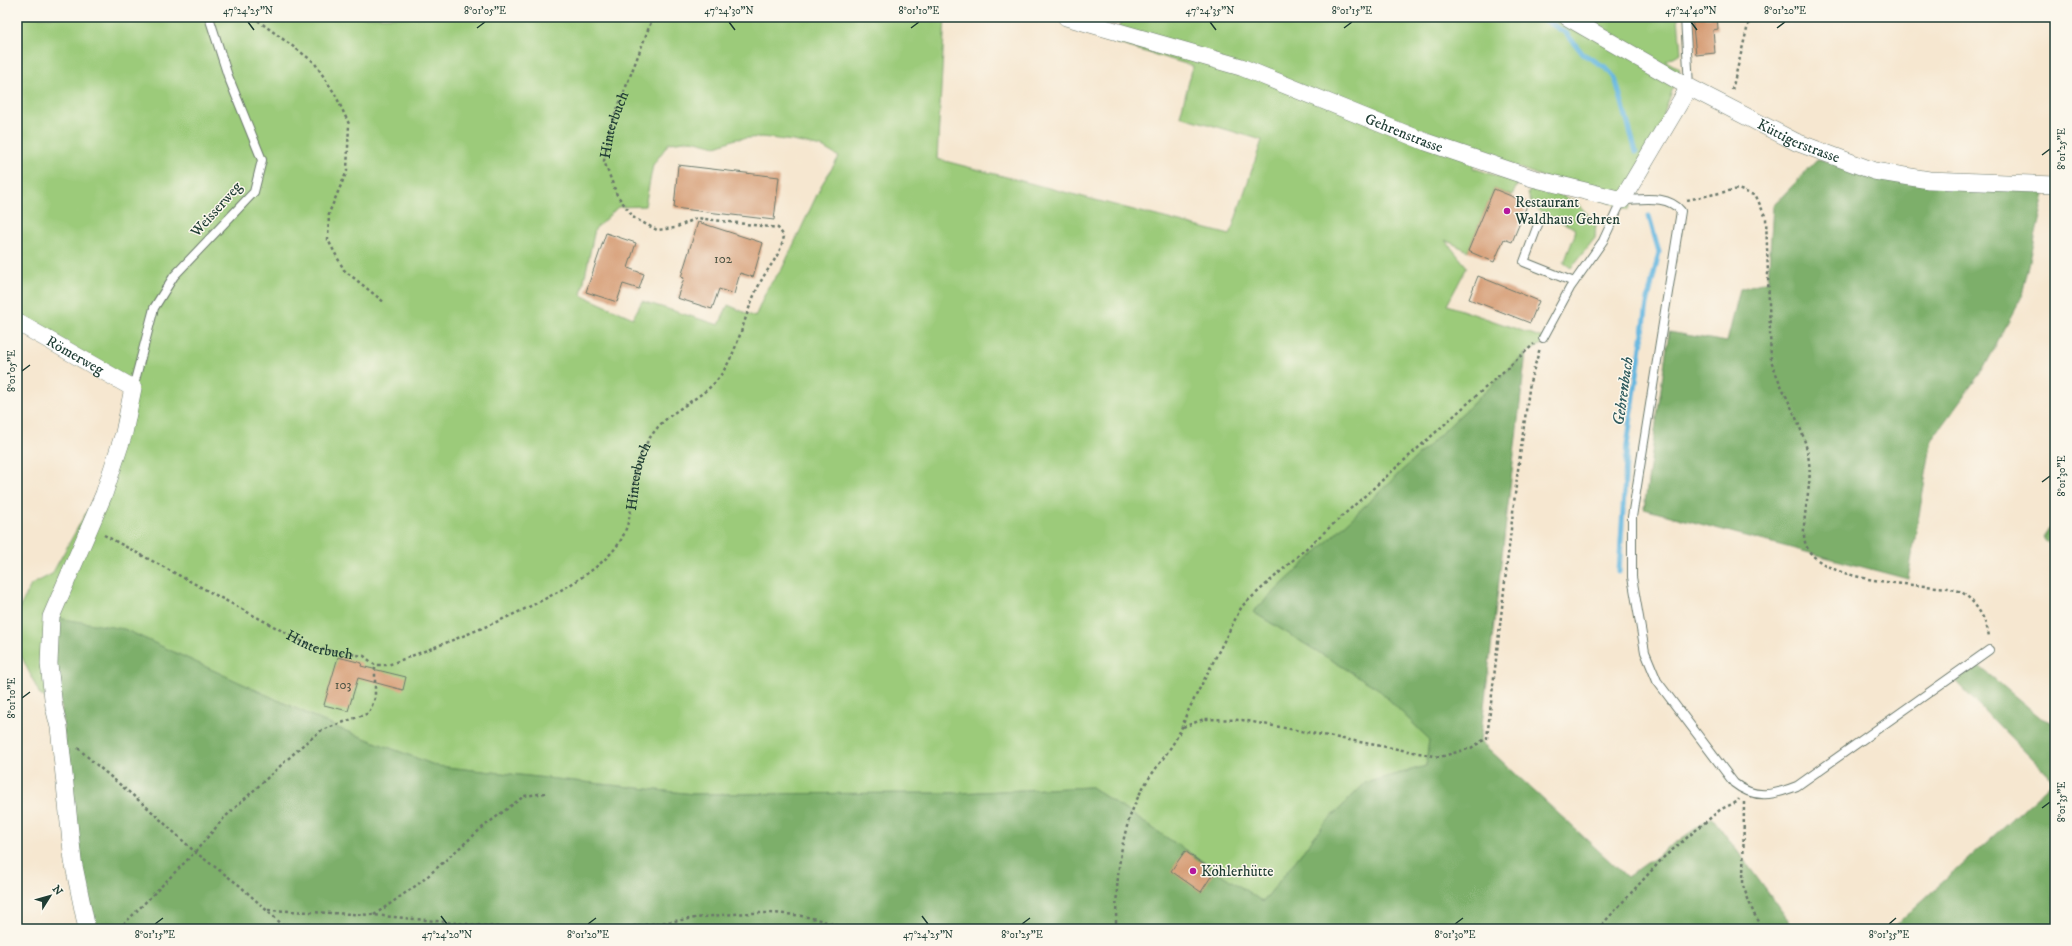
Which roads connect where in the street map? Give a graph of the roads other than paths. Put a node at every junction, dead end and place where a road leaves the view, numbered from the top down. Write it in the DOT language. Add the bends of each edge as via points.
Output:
graph roads {
  1 [pos="209,17"];
  2 [pos="1066,17"];
  3 [pos="1685,17"];
  4 [pos="1576,19"];
  5 [pos="1689,87"];
  6 [pos="2055,185"];
  7 [pos="1622,200"];
  8 [pos="1539,222"];
  9 [pos="1574,282"];
  10 [pos="17,322"];
  11 [pos="1544,338"];
  12 [pos="133,388"];
  13 [pos="1989,650"];
  14 [pos="87,929"];
  1 -- 12 [label="lane, Weisserweg" via="228,76 262,160 254,192 174,276 154,308"];
  2 -- 7 [label="street, Gehrenstrasse" via="1241,67 1426,142 1532,178"];
  3 -- 5 [label="lane"];
  4 -- 5 [label="street, Küttigerstrasse"];
  5 -- 6 [label="street, Küttigerstrasse" via="1796,142 1874,171 1929,180"];
  5 -- 7 [label="street"];
  7 -- 9 [label="lane" via="1603,241"];
  7 -- 13 [label="lane" via="1667,200 1675,203 1681,211 1632,517 1632,577 1645,652 1657,681 1734,783 1745,792 1768,795 1797,786"];
  8 -- 9 [label="lane" via="1524,262"];
  9 -- 11 [label="lane"];
  10 -- 12 [label="street, Römerweg"];
  12 -- 14 [label="street" via="124,433 104,494 51,617 50,664 54,707 73,862"];
}
